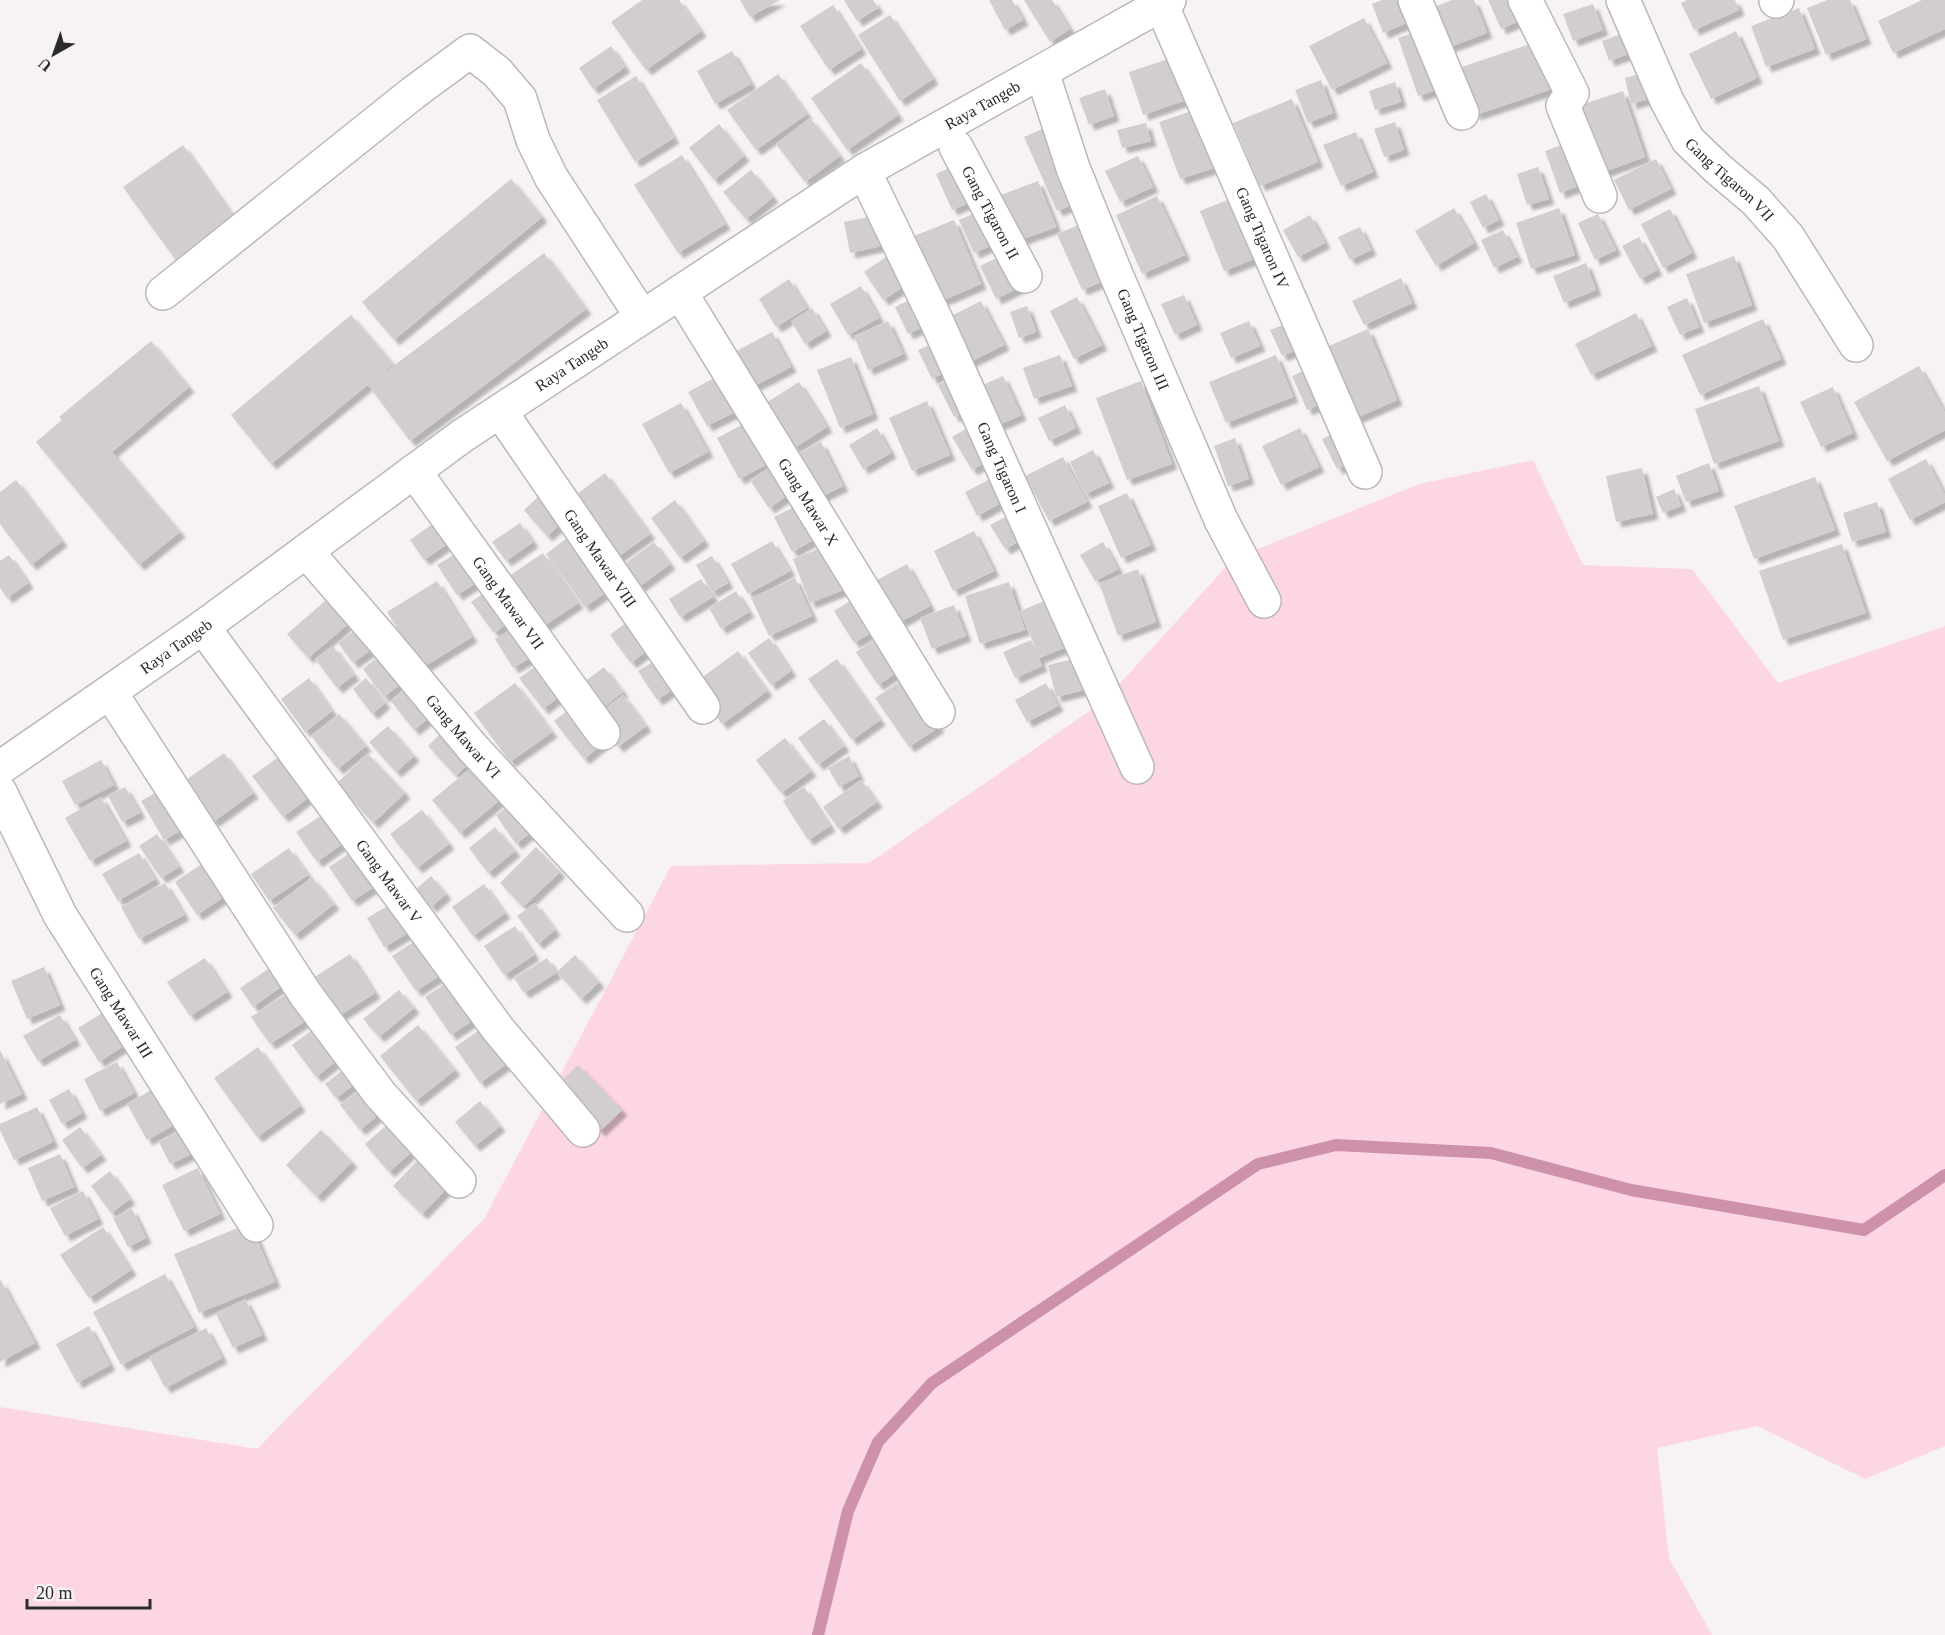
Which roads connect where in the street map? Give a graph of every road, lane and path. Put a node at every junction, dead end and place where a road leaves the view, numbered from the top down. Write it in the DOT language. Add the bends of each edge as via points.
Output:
graph roads {
  1 [pos="1416,0"];
  2 [pos="1525,0"];
  3 [pos="1623,0"];
  4 [pos="1165,2"];
  5 [pos="1042,72"];
  6 [pos="1462,113"];
  7 [pos="956,147"];
  8 [pos="864,171"];
  9 [pos="1600,196"];
  10 [pos="1025,276"];
  11 [pos="680,292"];
  12 [pos="163,293"];
  13 [pos="642,317"];
  14 [pos="1856,345"];
  15 [pos="500,411"];
  16 [pos="414,471"];
  17 [pos="1365,472"];
  18 [pos="306,551"];
  19 [pos="1264,601"];
  20 [pos="203,627"];
  21 [pos="110,692"];
  22 [pos="702,706"];
  23 [pos="938,712"];
  24 [pos="603,733"];
  25 [pos="1137,766"];
  26 [pos="0,768"];
  27 [pos="0,792"];
  28 [pos="627,915"];
  29 [pos="583,1130"];
  30 [pos="459,1181"];
  31 [pos="256,1226"];
  1 -- 6 [label="street"];
  2 -- 9 [label="street" via="1572,93 1563,106"];
  3 -- 14 [label="street, Gang Tigaron VII" via="1688,140 1756,201 1788,237"];
  4 -- 5 [label="street, Raya Tangeb"];
  4 -- 17 [label="street, Gang Tigaron IV"];
  5 -- 8 [label="street, Raya Tangeb"];
  5 -- 19 [label="street, Gang Tigaron III" via="1073,168 1115,272 1221,520"];
  7 -- 10 [label="street, Gang Tigaron II"];
  8 -- 11 [label="street, Raya Tangeb"];
  8 -- 25 [label="street, Gang Tigaron I" via="937,322"];
  11 -- 13 [label="street, Raya Tangeb"];
  11 -- 23 [label="street, Gang Mawar X"];
  12 -- 13 [label="street" via="470,51 497,72 520,99 533,140 551,177"];
  13 -- 15 [label="street, Raya Tangeb"];
  15 -- 16 [label="street, Raya Tangeb"];
  15 -- 22 [label="street, Gang Mawar VIII"];
  16 -- 18 [label="street, Raya Tangeb"];
  16 -- 24 [label="street, Gang Mawar VII"];
  18 -- 20 [label="street, Raya Tangeb"];
  18 -- 28 [label="street, Gang Mawar VI" via="472,747"];
  20 -- 21 [label="street, Raya Tangeb"];
  20 -- 29 [label="street, Gang Mawar V" via="498,1029"];
  21 -- 26 [label="street, Raya Tangeb"];
  21 -- 30 [label="street" via="306,995 380,1094"];
  27 -- 31 [label="street, Gang Mawar III" via="60,915"];
}
